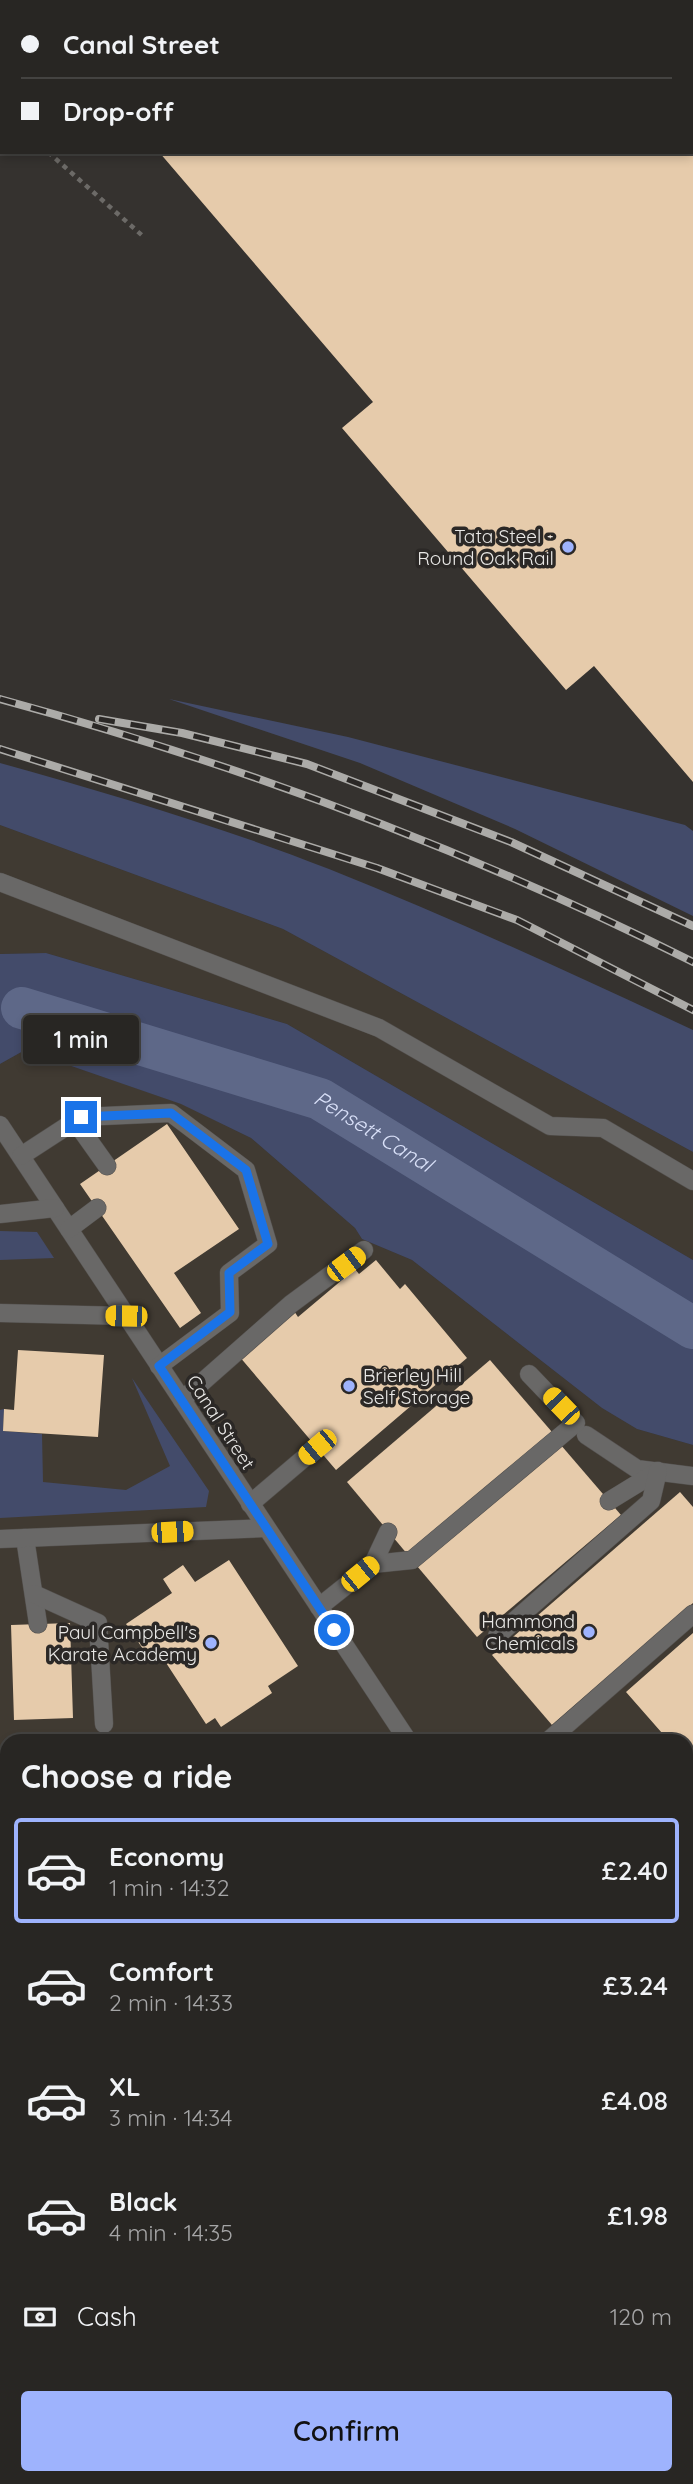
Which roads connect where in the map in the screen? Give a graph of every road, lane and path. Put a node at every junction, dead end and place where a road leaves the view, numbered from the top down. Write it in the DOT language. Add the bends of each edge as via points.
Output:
graph roads {
  1 [pos="50,154"];
  2 [pos="145,238"];
  3 [pos="0,882"];
  4 [pos="75,1121"];
  5 [pos="0,1125"];
  6 [pos="21,1156"];
  7 [pos="107,1166"];
  8 [pos="693,1181"];
  9 [pos="55,1208"];
  10 [pos="97,1208"];
  11 [pos="0,1214"];
  12 [pos="69,1229"];
  13 [pos="364,1250"];
  14 [pos="0,1313"];
  15 [pos="126,1316"];
  16 [pos="159,1366"];
  17 [pos="529,1374"];
  18 [pos="182,1399"];
  19 [pos="586,1436"];
  20 [pos="317,1447"];
  21 [pos="658,1471"];
  22 [pos="693,1476"];
  23 [pos="609,1501"];
  24 [pos="250,1504"];
  25 [pos="266,1528"];
  26 [pos="388,1532"];
  27 [pos="25,1538"];
  28 [pos="0,1539"];
  29 [pos="373,1564"];
  30 [pos="34,1594"];
  31 [pos="319,1607"];
  32 [pos="691,1613"];
  33 [pos="37,1624"];
  34 [pos="497,1636"];
  35 [pos="104,1724"];
  36 [pos="403,1734"];
  37 [pos="556,1734"];
  1 -- 2 [label="path"];
  3 -- 8 [label="street" via="379,1028 550,1126 603,1128"];
  4 -- 6 [label="street"];
  4 -- 7 [label="street"];
  4 -- 16 [label="street" via="171,1113 246,1170 268,1244 229,1273 230,1312"];
  5 -- 6 [label="street, Canal Street"];
  6 -- 9 [label="street, Canal Street"];
  9 -- 11 [label="street"];
  9 -- 12 [label="street, Canal Street"];
  10 -- 12 [label="street"];
  12 -- 15 [label="street, Canal Street"];
  13 -- 18 [label="street" via="290,1304"];
  14 -- 15 [label="street"];
  15 -- 16 [label="street, Canal Street"];
  16 -- 18 [label="street, Canal Street"];
  17 -- 29 [label="street" via="576,1423 412,1560"];
  18 -- 24 [label="street, Canal Street"];
  19 -- 21 [label="street" via="637,1469"];
  20 -- 24 [label="street"];
  21 -- 22 [label="street"];
  21 -- 23 [label="street"];
  21 -- 34 [label="street" via="651,1501"];
  24 -- 25 [label="street, Canal Street"];
  25 -- 27 [label="street"];
  25 -- 31 [label="street, Canal Street"];
  26 -- 29 [label="street"];
  27 -- 28 [label="street"];
  27 -- 30 [label="street"];
  29 -- 31 [label="street"];
  30 -- 33 [label="street"];
  30 -- 35 [label="street" via="98,1623"];
  31 -- 36 [label="street, Canal Street"];
  32 -- 37 [label="street"];
}
